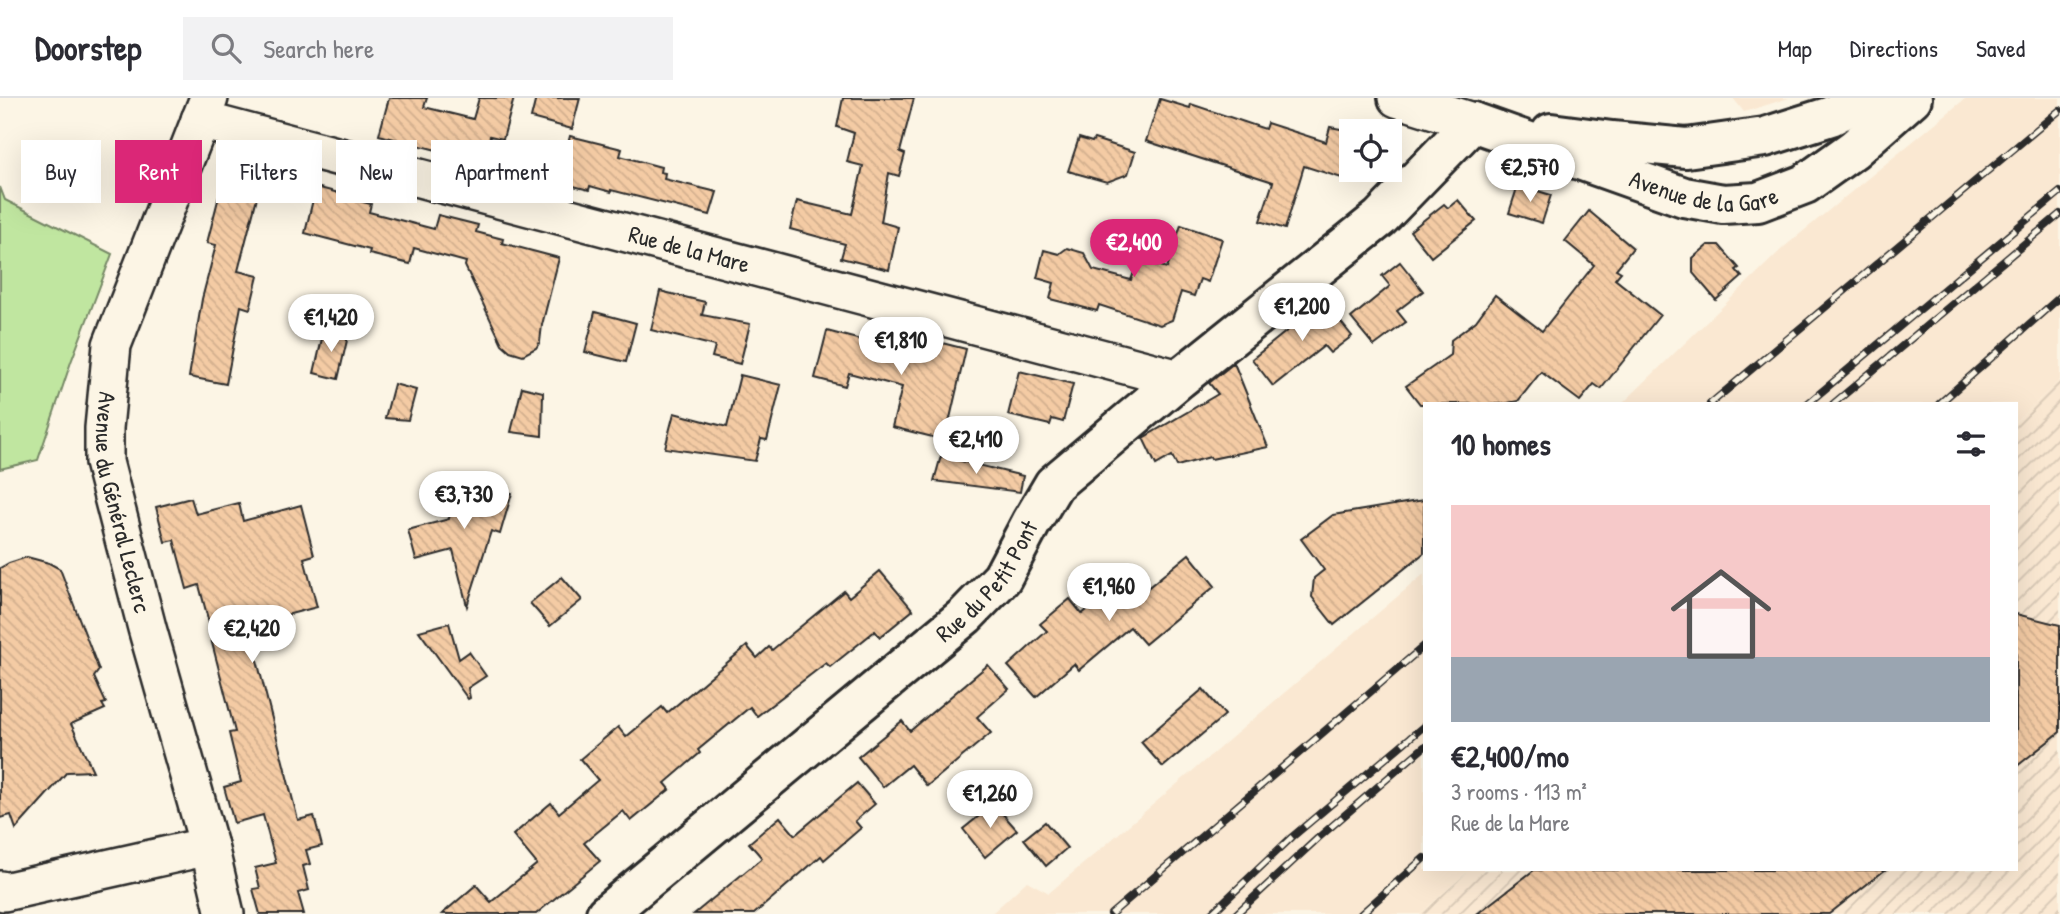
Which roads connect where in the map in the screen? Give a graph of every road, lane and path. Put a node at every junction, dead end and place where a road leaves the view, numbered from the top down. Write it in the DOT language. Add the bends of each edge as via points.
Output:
graph roads {
  1 [pos="1397,98"];
  2 [pos="1865,98"];
  3 [pos="1912,98"];
  4 [pos="205,109"];
  5 [pos="1473,122"];
  6 [pos="1179,379"];
  7 [pos="209,846"];
  8 [pos="0,890"];
  9 [pos="225,914"];
  10 [pos="606,914"];
  1 -- 5 [label="street, Avenue de la Gare"];
  2 -- 5 [label="street, Avenue de la Gare" via="1832,116 1765,136 1686,148"];
  3 -- 5 [label="street, Avenue de la Gare" via="1805,184 1758,201 1723,204 1684,197"];
  4 -- 6 [label="street, Rue de la Mare"];
  4 -- 7 [label="street, Avenue du Général Leclerc" via="113,345 104,462"];
  5 -- 6 [label="street, Rue du Petit Pont" via="1380,218"];
  6 -- 10 [label="street, Rue du Petit Pont" via="1054,484 1002,578 966,615"];
  7 -- 8 [label="street"];
  7 -- 9 [label="street, Avenue du Général Leclerc"];
}
